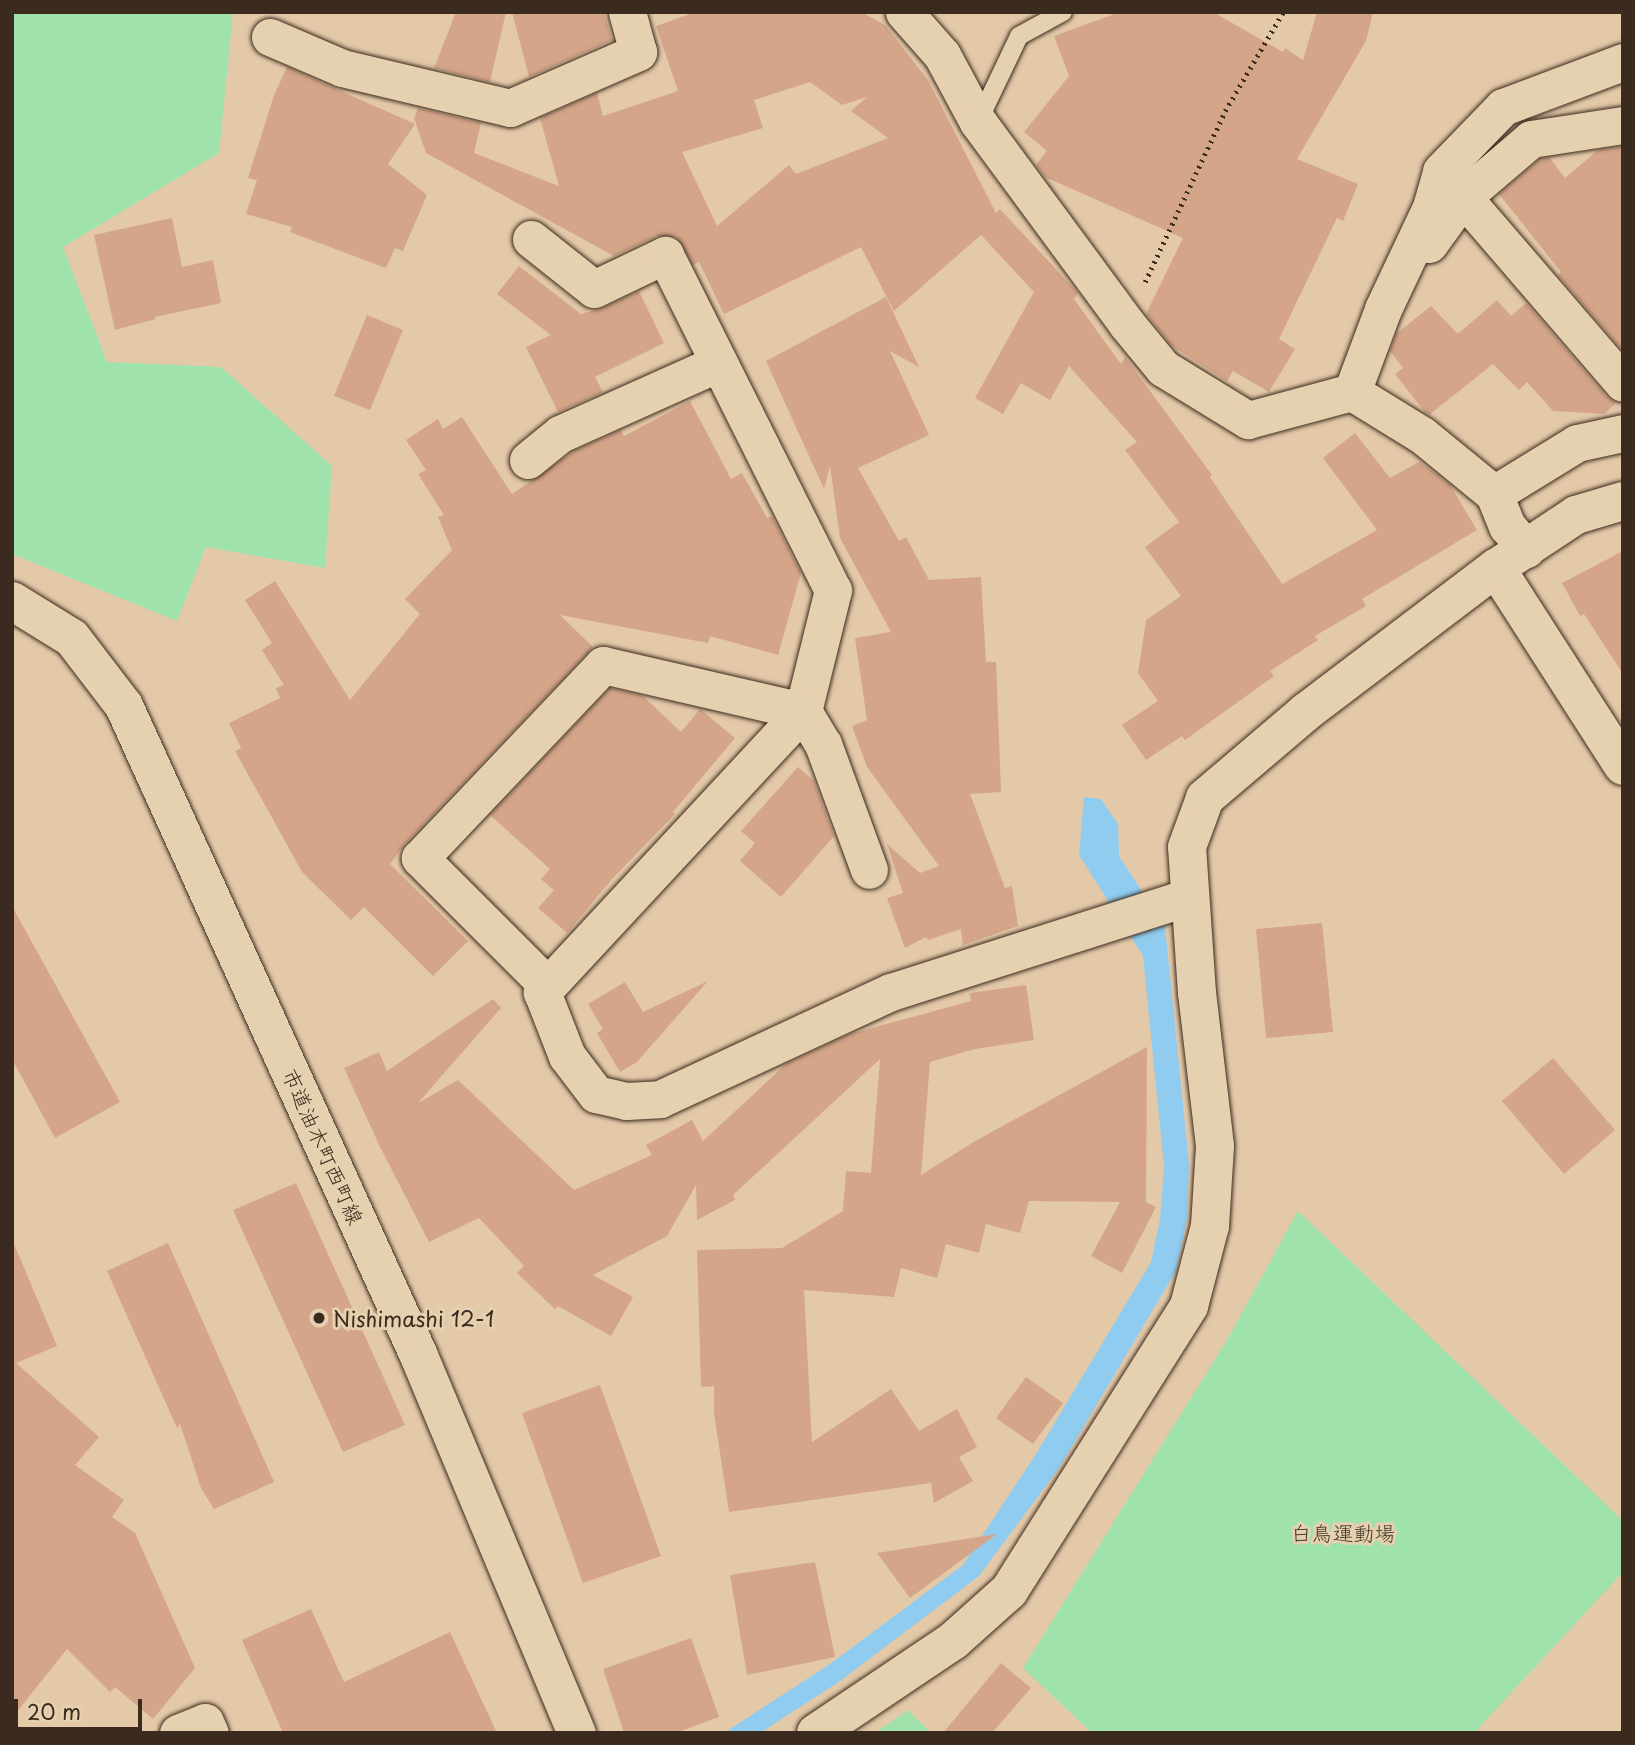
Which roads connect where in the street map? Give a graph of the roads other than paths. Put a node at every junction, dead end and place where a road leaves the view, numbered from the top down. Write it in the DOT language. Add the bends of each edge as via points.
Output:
graph roads {
  1 [pos="627,12"];
  2 [pos="904,12"];
  3 [pos="1063,12"];
  4 [pos="270,37"];
  5 [pos="1623,62"];
  6 [pos="978,122"];
  7 [pos="1623,125"];
  8 [pos="1463,197"];
  9 [pos="531,239"];
  10 [pos="1382,309"];
  11 [pos="719,363"];
  12 [pos="1623,383"];
  13 [pos="1352,392"];
  14 [pos="1623,433"];
  15 [pos="528,460"];
  16 [pos="1494,494"];
  17 [pos="1623,501"];
  18 [pos="1511,559"];
  19 [pos="12,601"];
  20 [pos="803,711"];
  21 [pos="1623,766"];
  22 [pos="869,870"];
  23 [pos="1189,897"];
  24 [pos="547,985"];
  25 [pos="178,1733"];
  26 [pos="210,1733"];
  27 [pos="577,1733"];
  28 [pos="816,1733"];
  1 -- 4 [label="street" via="638,52 510,108 342,68"];
  2 -- 6 [label="street" via="943,55"];
  3 -- 6 [label="lane" via="1019,36"];
  5 -- 10 [label="street" via="1503,107 1441,172 1431,207"];
  6 -- 13 [label="street" via="1163,368 1248,419"];
  7 -- 8 [label="street" via="1531,139"];
  8 -- 10 [label="street"];
  8 -- 12 [label="street"];
  9 -- 11 [label="street" via="594,289 665,254"];
  10 -- 13 [label="street"];
  11 -- 15 [label="street" via="560,434"];
  11 -- 20 [label="street" via="833,590"];
  13 -- 16 [label="street" via="1422,435"];
  14 -- 16 [label="street" via="1577,443"];
  16 -- 18 [label="street" via="1507,526"];
  17 -- 18 [label="street" via="1576,515"];
  18 -- 21 [label="street"];
  18 -- 23 [label="street" via="1306,712 1205,798 1187,847"];
  19 -- 27 [label="street, 市道油木町西町線" via="72,638 124,706 419,1356"];
  20 -- 22 [label="street" via="823,744"];
  20 -- 24 [label="street"];
  20 -- 24 [label="street" via="603,665 420,858"];
  23 -- 24 [label="street" via="891,992 660,1099 626,1101 596,1094 567,1056 542,992"];
  23 -- 28 [label="street" via="1215,1146 1210,1226 1189,1306 1009,1591 953,1642"];
  25 -- 26 [label="street" via="205,1722"];
}
